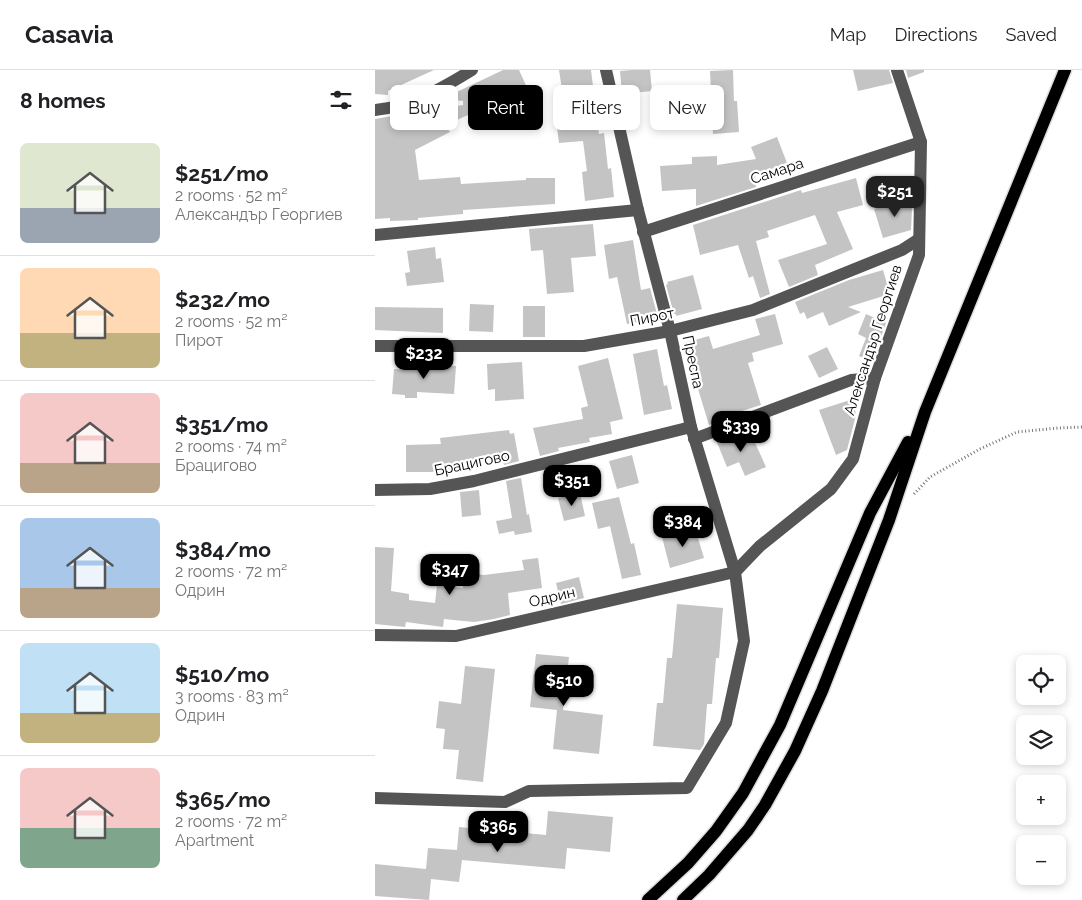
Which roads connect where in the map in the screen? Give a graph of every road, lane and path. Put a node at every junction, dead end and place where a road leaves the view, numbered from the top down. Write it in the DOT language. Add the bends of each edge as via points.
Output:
graph roads {
  1 [pos="472,70"];
  2 [pos="607,70"];
  3 [pos="897,70"];
  4 [pos="1065,70"];
  5 [pos="375,110"];
  6 [pos="921,142"];
  7 [pos="637,210"];
  8 [pos="643,232"];
  9 [pos="375,235"];
  10 [pos="919,239"];
  11 [pos="670,331"];
  12 [pos="375,346"];
  13 [pos="875,378"];
  14 [pos="925,412"];
  15 [pos="1082,428"];
  16 [pos="693,433"];
  17 [pos="375,490"];
  18 [pos="909,498"];
  19 [pos="735,572"];
  20 [pos="375,635"];
  21 [pos="375,798"];
  22 [pos="647,900"];
  23 [pos="683,900"];
  1 -- 5 [label="street" via="418,98"];
  2 -- 7 [label="street, Преспа"];
  3 -- 6 [label="street, Александър Георгиев"];
  4 -- 14 [label="main road"];
  6 -- 8 [label="street, Самара"];
  6 -- 10 [label="street, Александър Георгиев"];
  7 -- 8 [label="street, Преспа"];
  7 -- 9 [label="street"];
  8 -- 11 [label="street, Преспа"];
  10 -- 11 [label="street, Пирот" via="902,250 753,310"];
  10 -- 13 [label="street, Александър Георгиев" via="919,255"];
  11 -- 12 [label="street, Пирот" via="584,346"];
  11 -- 16 [label="street, Преспа"];
  13 -- 16 [label="street, Брацигово" via="851,380"];
  13 -- 19 [label="street, Александър Георгиев" via="853,460 831,489 760,546"];
  14 -- 22 [label="main road" via="870,513 780,725 743,793 688,863"];
  14 -- 23 [label="main road" via="889,520 795,751 748,830"];
  15 -- 18 [label="path" via="1017,432 930,477"];
  16 -- 17 [label="street, Брацигово" via="430,489"];
  16 -- 19 [label="street, Преспа"];
  19 -- 20 [label="street, Одрин" via="456,636"];
  19 -- 21 [label="street, Преспа" via="744,642 726,723 687,788 529,791 505,802"];
}
